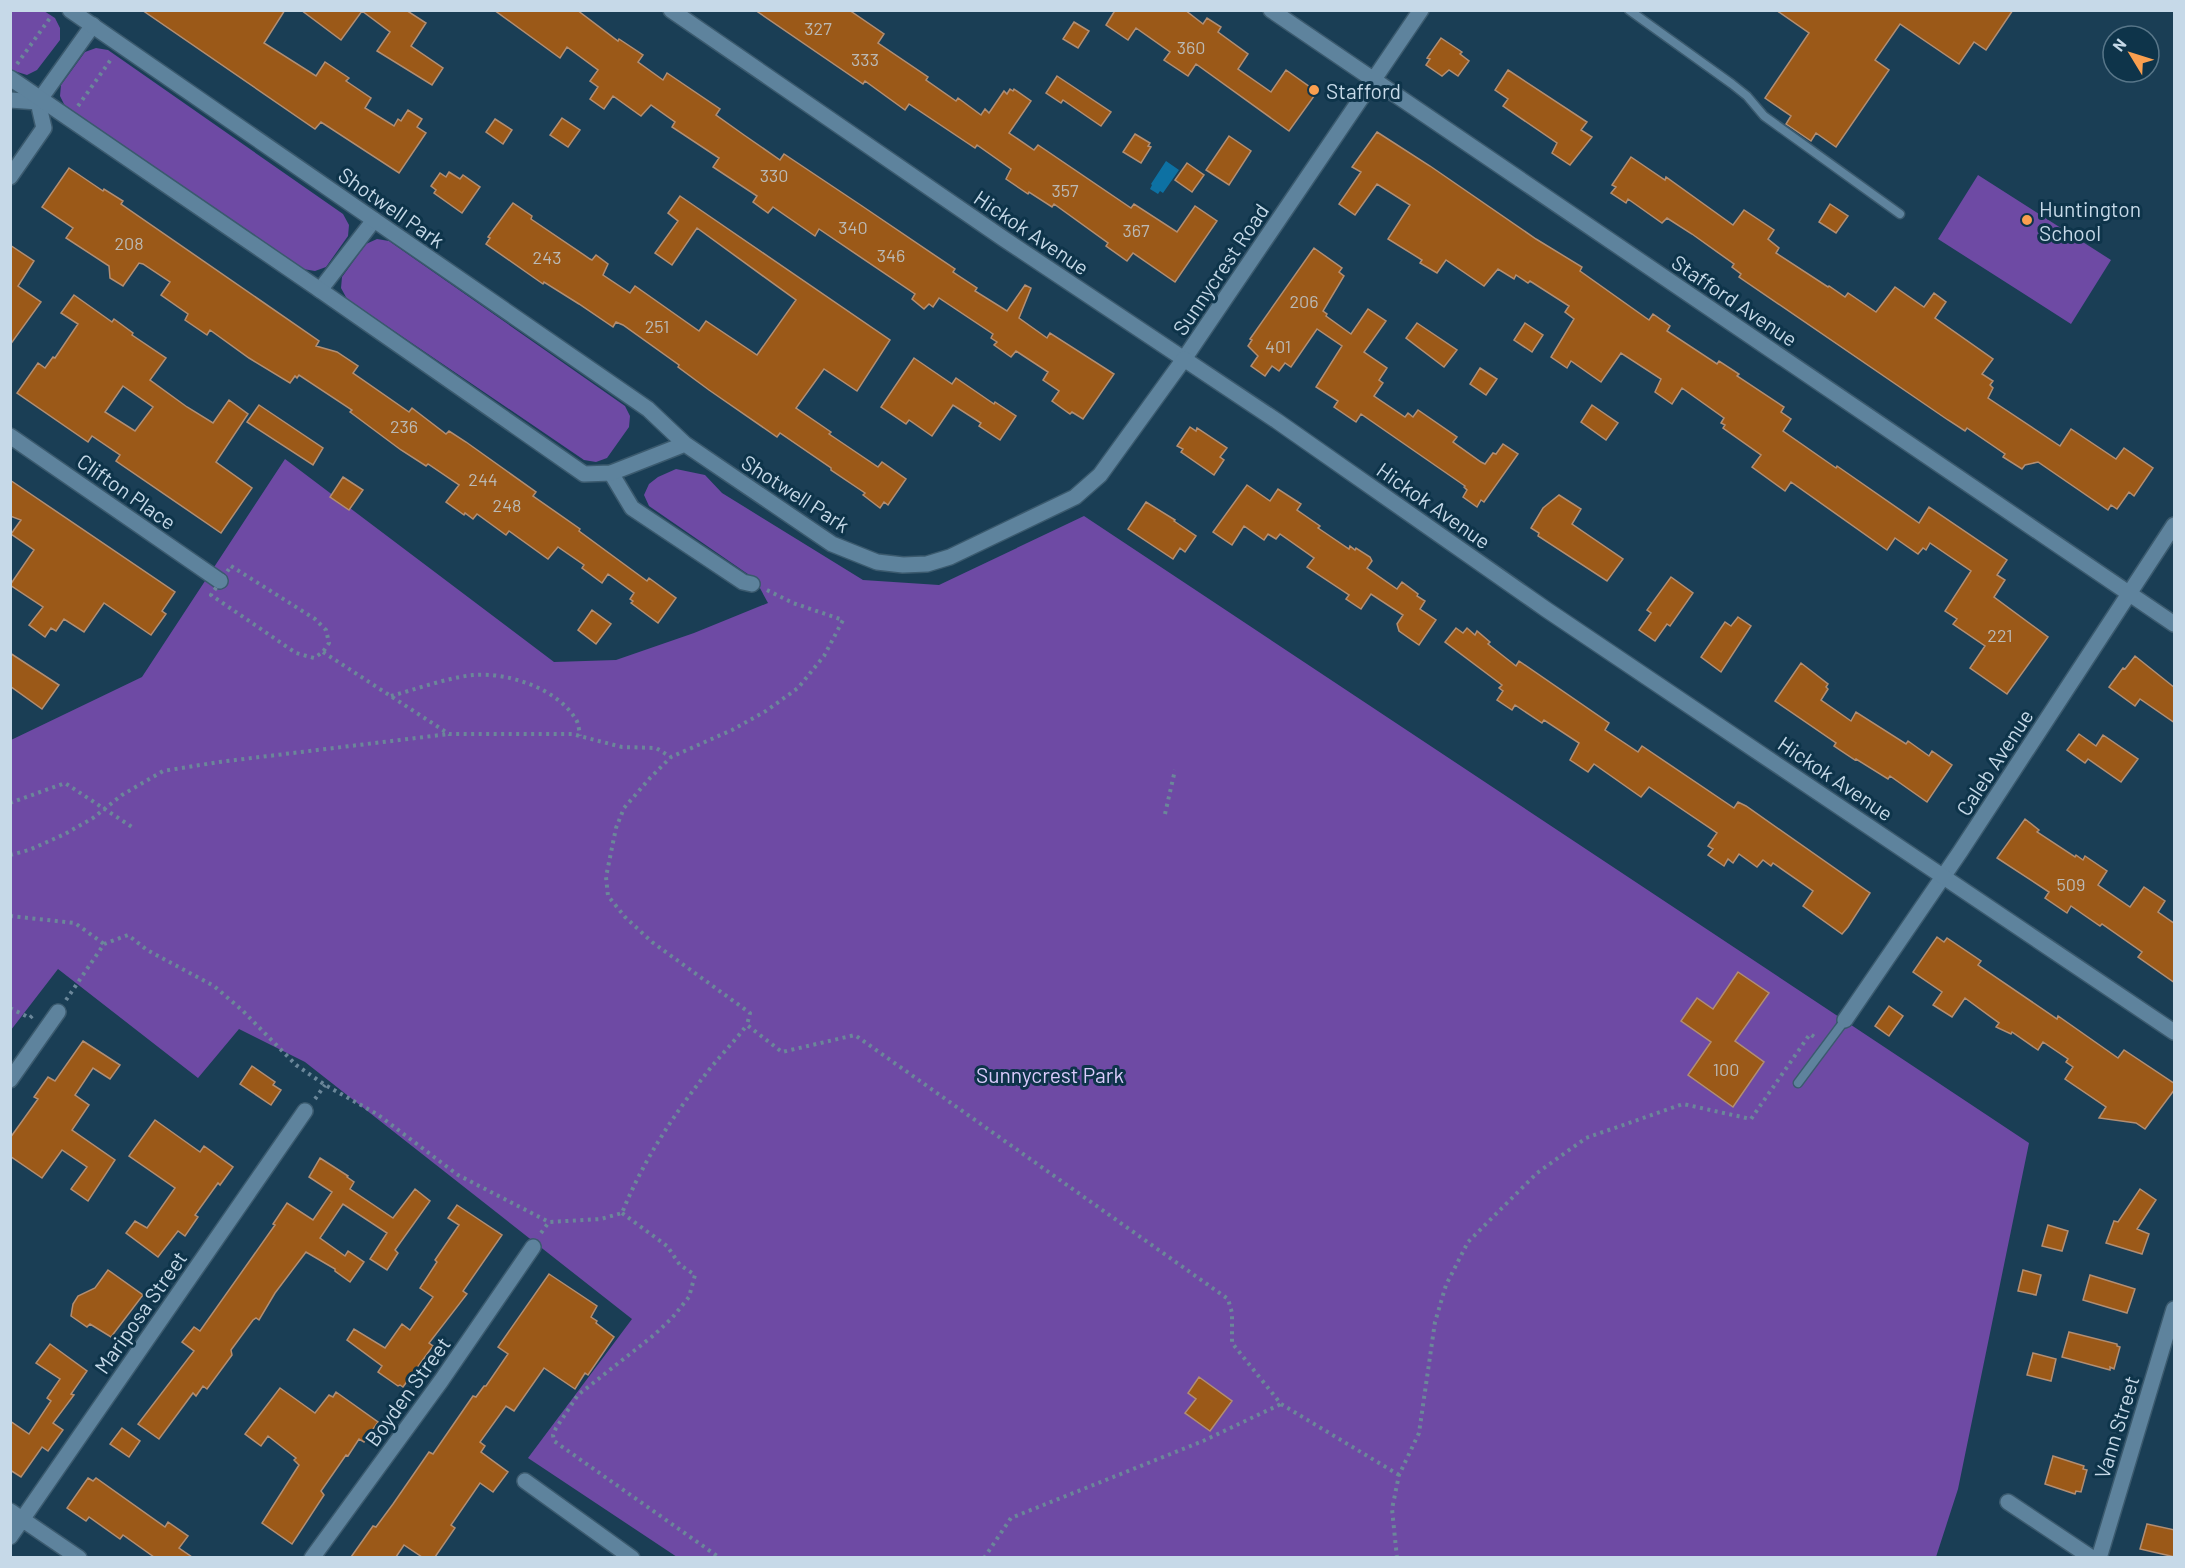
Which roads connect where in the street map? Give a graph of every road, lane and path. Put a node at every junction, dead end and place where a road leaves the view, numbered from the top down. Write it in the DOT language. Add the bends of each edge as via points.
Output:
graph roads {
  1 [pos="70,10"];
  2 [pos="671,10"];
  3 [pos="1271,10"];
  4 [pos="1421,10"];
  5 [pos="1629,10"];
  6 [pos="50,18"];
  7 [pos="93,25"];
  8 [pos="113,56"];
  9 [pos="12,74"];
  10 [pos="1374,80"];
  11 [pos="10,100"];
  12 [pos="40,101"];
  13 [pos="75,112"];
  14 [pos="10,177"];
  15 [pos="1900,214"];
  16 [pos="374,220"];
  17 [pos="320,290"];
  18 [pos="1184,359"];
  19 [pos="10,436"];
  20 [pos="685,444"];
  21 [pos="611,473"];
  22 [pos="1025,522"];
  23 [pos="2175,525"];
  24 [pos="220,581"];
  25 [pos="752,584"];
  26 [pos="2130,594"];
  27 [pos="2175,624"];
  28 [pos="323,652"];
  29 [pos="390,696"];
  30 [pos="449,734"];
  31 [pos="580,736"];
  32 [pos="671,757"];
  33 [pos="1175,770"];
  34 [pos="10,803"];
  35 [pos="104,808"];
  36 [pos="1165,814"];
  37 [pos="135,829"];
  38 [pos="10,855"];
  39 [pos="1944,876"];
  40 [pos="10,916"];
  41 [pos="104,944"];
  42 [pos="61,1007"];
  43 [pos="10,1008"];
  44 [pos="1845,1020"];
  45 [pos="747,1025"];
  46 [pos="2175,1032"];
  47 [pos="1826,1045"];
  48 [pos="10,1080"];
  49 [pos="1798,1083"];
  50 [pos="305,1112"];
  51 [pos="622,1214"];
  52 [pos="549,1222"];
  53 [pos="533,1247"];
  54 [pos="2175,1309"];
  55 [pos="1281,1404"];
  56 [pos="1400,1475"];
  57 [pos="525,1481"];
  58 [pos="2008,1502"];
  59 [pos="17,1515"];
  60 [pos="10,1537"];
  61 [pos="79,1557"];
  62 [pos="312,1557"];
  63 [pos="632,1557"];
  64 [pos="720,1557"];
  65 [pos="984,1557"];
  66 [pos="1397,1557"];
  67 [pos="2092,1557"];
  68 [pos="2099,1557"];
  1 -- 7 [label="street, Shotwell Park"];
  2 -- 18 [label="street, Hickok Avenue"];
  3 -- 10 [label="street, Stafford Avenue"];
  4 -- 10 [label="street, Sunnycrest Road"];
  5 -- 15 [label="lane" via="1748,96 1764,116"];
  6 -- 9 [label="path"];
  7 -- 12 [label="street"];
  7 -- 16 [label="street, Shotwell Park"];
  8 -- 13 [label="path"];
  9 -- 12 [label="street"];
  10 -- 18 [label="street, Sunnycrest Road"];
  10 -- 26 [label="street, Stafford Avenue"];
  11 -- 12 [label="street"];
  12 -- 14 [label="street" via="44,128"];
  12 -- 17 [label="street"];
  16 -- 17 [label="street"];
  16 -- 20 [label="street, Shotwell Park" via="648,409"];
  17 -- 21 [label="street" via="584,474"];
  18 -- 22 [label="street, Sunnycrest Road" via="1100,475 1075,497"];
  18 -- 39 [label="street, Hickok Avenue" via="1547,610"];
  19 -- 24 [label="street, Clifton Place"];
  20 -- 21 [label="street"];
  20 -- 22 [label="street, Shotwell Park" via="832,544 877,562 927,564"];
  21 -- 25 [label="street" via="632,508 743,582"];
  23 -- 26 [label="street, Caleb Avenue"];
  24 -- 28 [label="path" via="211,595 296,653 314,658"];
  24 -- 28 [label="path" via="231,566 315,619 326,630 329,643"];
  25 -- 32 [label="path" via="843,620 824,656 798,688 732,730"];
  26 -- 27 [label="street, Stafford Avenue"];
  26 -- 39 [label="street, Caleb Avenue"];
  28 -- 29 [label="path"];
  29 -- 30 [label="path"];
  29 -- 31 [label="path" via="473,675 519,681 557,698 577,720"];
  30 -- 31 [label="path"];
  30 -- 35 [label="path" via="163,771"];
  31 -- 32 [label="path" via="622,747 656,748"];
  32 -- 45 [label="path" via="624,808 610,853 608,896 652,942 750,1013"];
  33 -- 36 [label="path"];
  34 -- 35 [label="path" via="65,783"];
  35 -- 37 [label="path"];
  35 -- 38 [label="path" via="65,834"];
  39 -- 44 [label="street, Caleb Avenue"];
  39 -- 46 [label="street, Hickok Avenue"];
  40 -- 41 [label="path" via="75,922"];
  41 -- 42 [label="path"];
  41 -- 52 [label="path" via="128,935 147,950 214,986 296,1065 377,1114 458,1176"];
  42 -- 43 [label="path" via="42,1004 30,1018"];
  42 -- 48 [label="street"];
  44 -- 47 [label="lane"];
  45 -- 51 [label="path" via="670,1124 635,1181"];
  45 -- 55 [label="path" via="782,1052 855,1035 1228,1299 1232,1343"];
  47 -- 49 [label="lane"];
  47 -- 56 [label="path" via="1810,1034 1751,1119 1683,1104 1586,1138 1537,1173 1468,1242 1446,1285 1435,1322 1419,1433"];
  50 -- 59 [label="street, Mariposa Street"];
  51 -- 52 [label="path"];
  51 -- 64 [label="path" via="667,1246 680,1265 695,1275 689,1297 654,1335 578,1395 556,1428 555,1441"];
  52 -- 53 [label="path"];
  53 -- 62 [label="street, Boyden Street"];
  54 -- 68 [label="street, Vann Street"];
  55 -- 56 [label="path"];
  55 -- 65 [label="path" via="1203,1441 1011,1518"];
  56 -- 66 [label="path" via="1392,1509"];
  57 -- 63 [label="street"];
  58 -- 67 [label="street"];
  59 -- 60 [label="street, Mariposa Street"];
  59 -- 61 [label="street"];
}
